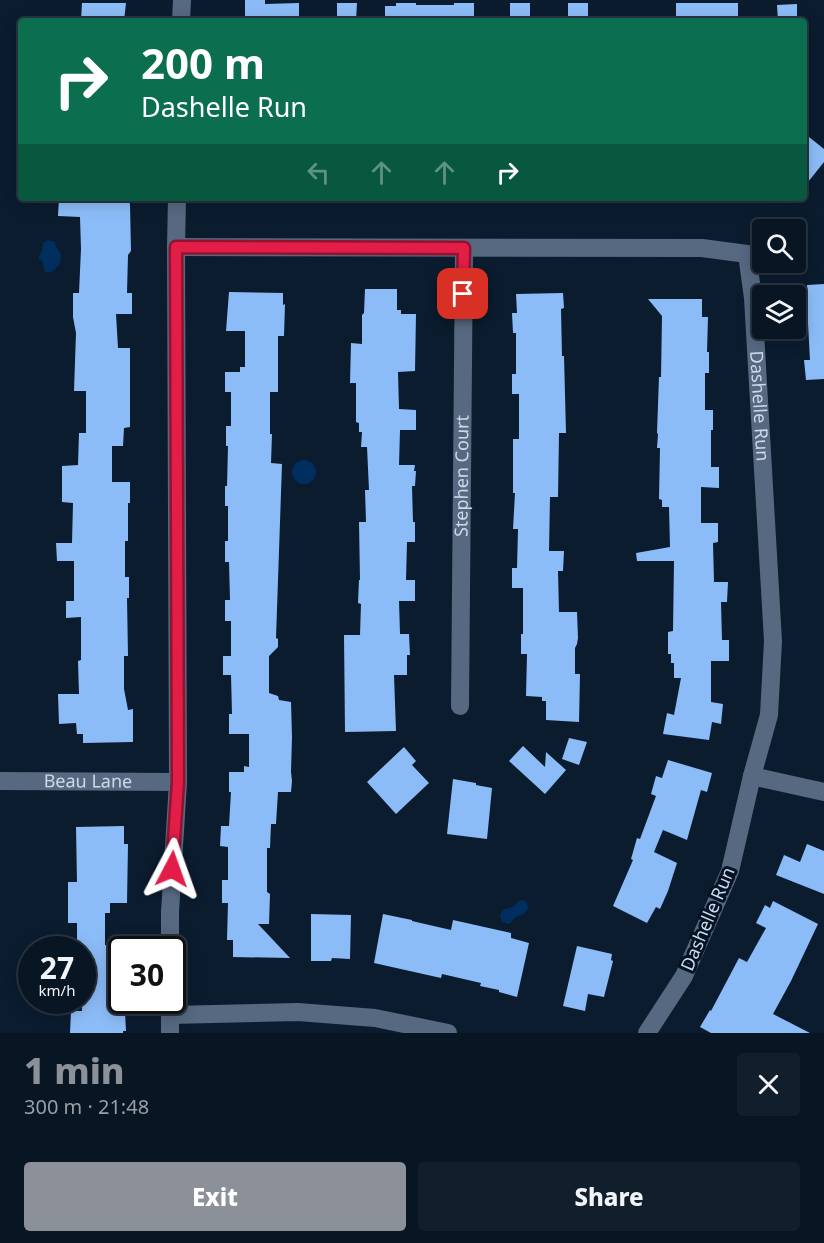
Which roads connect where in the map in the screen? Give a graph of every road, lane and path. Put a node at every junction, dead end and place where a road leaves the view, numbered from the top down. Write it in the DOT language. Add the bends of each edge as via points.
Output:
graph roads {
  1 [pos="182,0"];
  2 [pos="181,18"];
  3 [pos="177,201"];
  4 [pos="176,247"];
  5 [pos="464,248"];
  6 [pos="460,706"];
  7 [pos="752,776"];
  8 [pos="0,782"];
  9 [pos="178,782"];
  10 [pos="824,792"];
  11 [pos="170,936"];
  12 [pos="170,1016"];
  13 [pos="448,1033"];
  14 [pos="647,1033"];
  1 -- 2 [label="street"];
  3 -- 4 [label="street"];
  4 -- 5 [label="street, Dashelle Run"];
  4 -- 9 [label="street"];
  5 -- 6 [label="street, Stephen Court"];
  5 -- 7 [label="street, Dashelle Run" via="702,248 747,254 753,298 773,641 769,715"];
  7 -- 10 [label="street"];
  7 -- 14 [label="street, Dashelle Run" via="730,871 684,976"];
  8 -- 9 [label="street, Beau Lane"];
  9 -- 11 [label="street"];
  12 -- 13 [label="street" via="298,1012 375,1018"];
}
